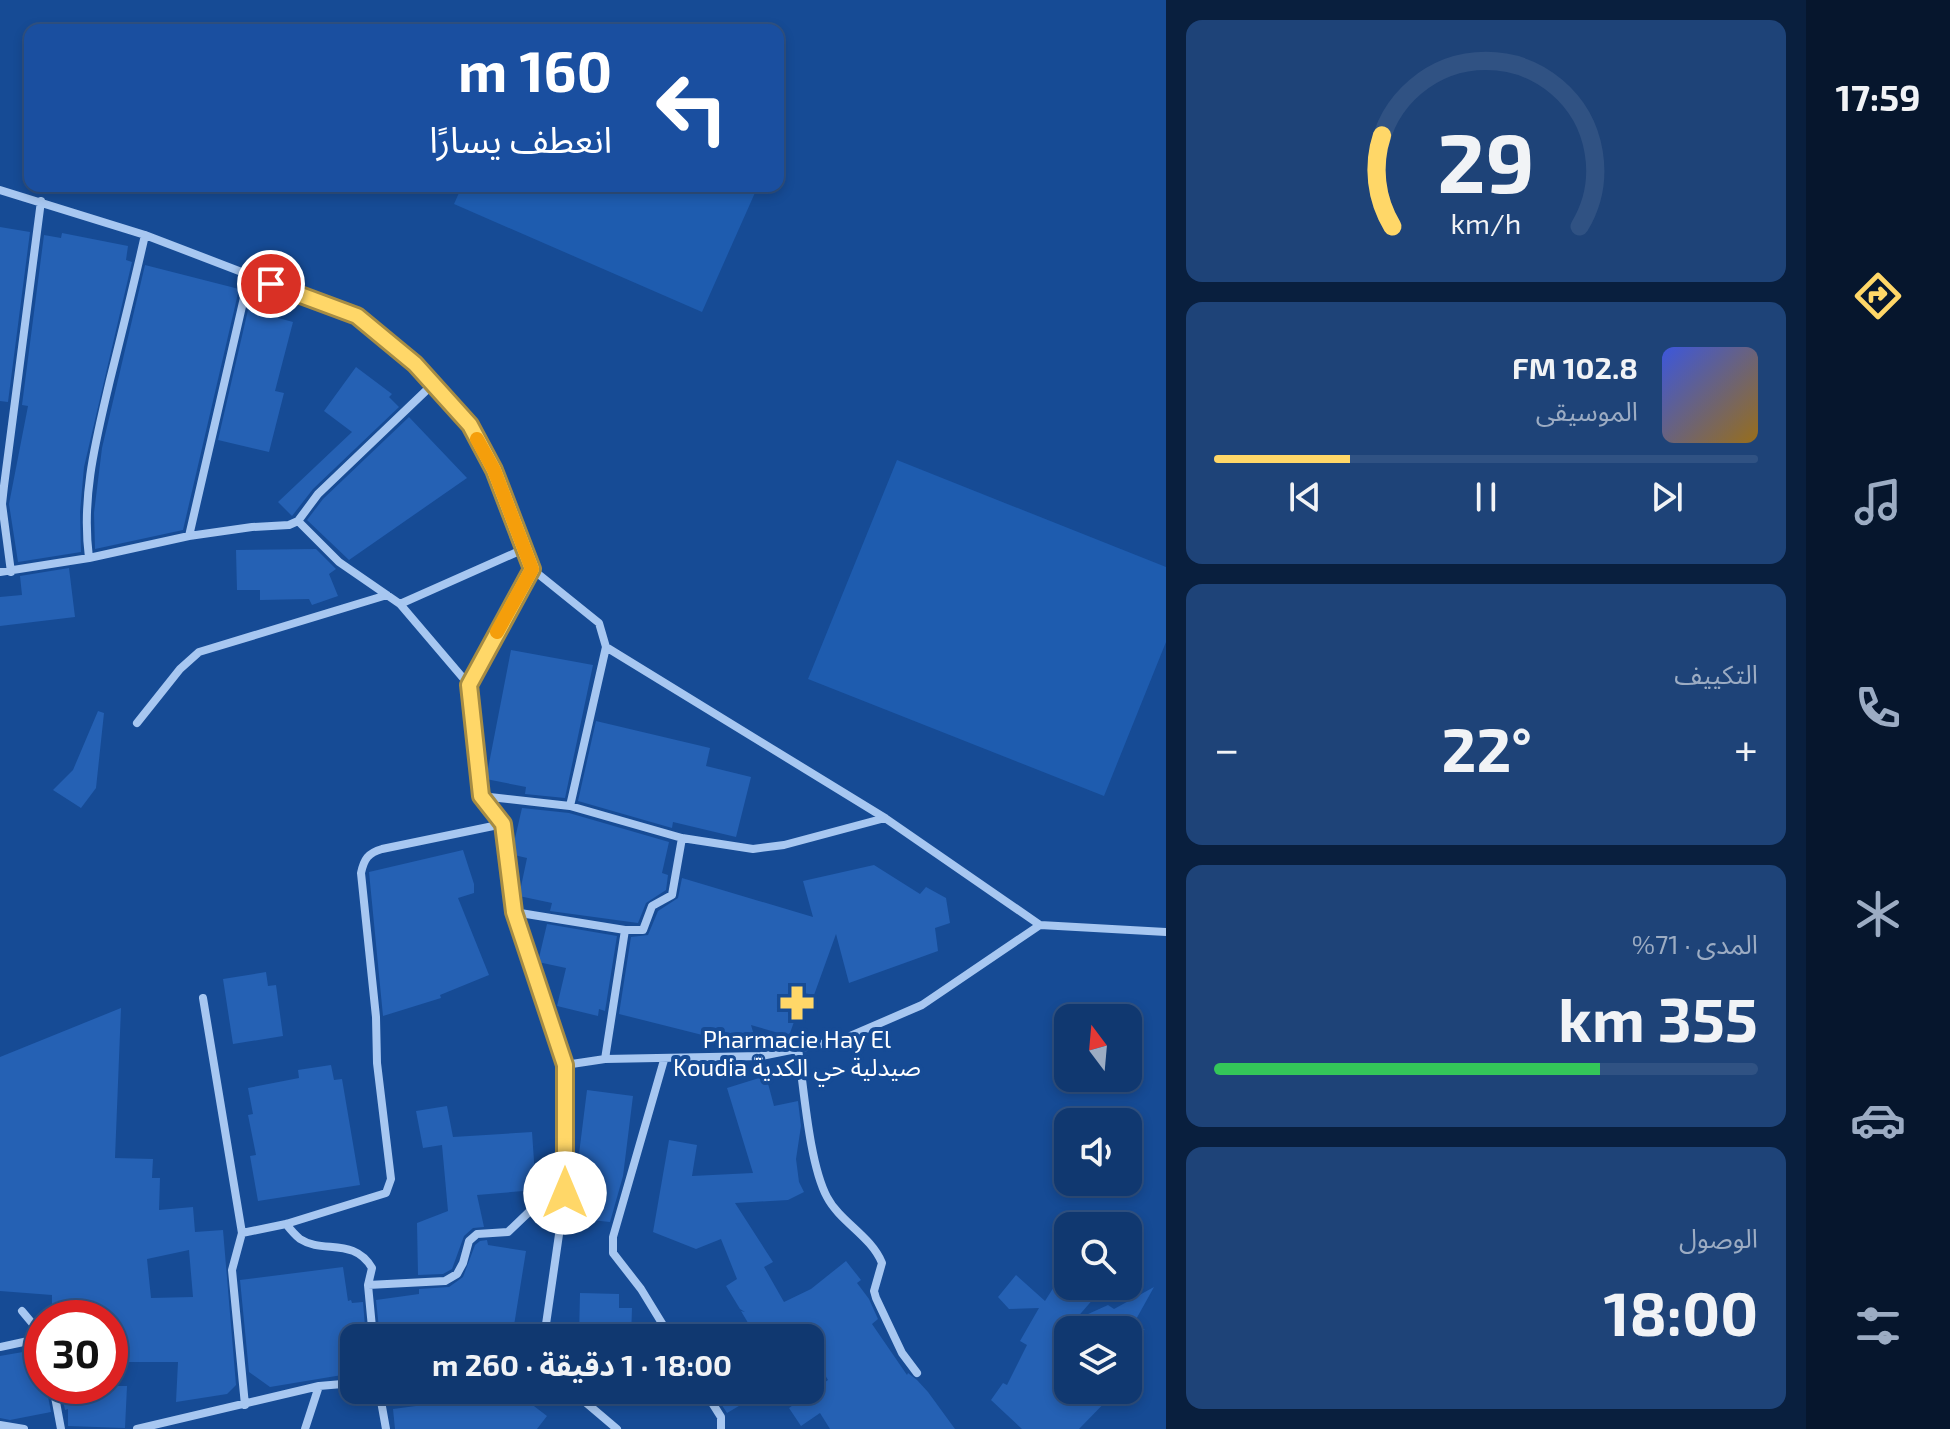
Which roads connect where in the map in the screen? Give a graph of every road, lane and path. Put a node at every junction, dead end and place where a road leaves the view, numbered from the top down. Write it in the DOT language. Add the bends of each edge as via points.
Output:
graph roads {
  1 [pos="0,190"];
  2 [pos="41,201"];
  3 [pos="145,235"];
  4 [pos="249,276"];
  5 [pos="433,384"];
  6 [pos="298,521"];
  7 [pos="189,536"];
  8 [pos="524,549"];
  9 [pos="89,558"];
  10 [pos="532,569"];
  11 [pos="0,572"];
  12 [pos="11,572"];
  13 [pos="387,595"];
  14 [pos="400,604"];
  15 [pos="606,647"];
  16 [pos="469,685"];
  17 [pos="137,723"];
  18 [pos="481,796"];
  19 [pos="570,806"];
  20 [pos="885,818"];
  21 [pos="503,824"];
  22 [pos="682,838"];
  23 [pos="514,912"];
  24 [pos="1040,925"];
  25 [pos="625,930"];
  26 [pos="1166,932"];
  27 [pos="203,998"];
  28 [pos="798,1049"];
  29 [pos="605,1059"];
  30 [pos="664,1060"];
  31 [pos="565,1065"];
  32 [pos="565,1193"];
  33 [pos="286,1224"];
  34 [pos="242,1233"];
  35 [pos="368,1285"];
  36 [pos="22,1311"];
  37 [pos="24,1314"];
  38 [pos="372,1324"];
  39 [pos="546,1324"];
  40 [pos="662,1324"];
  41 [pos="24,1341"];
  42 [pos="0,1347"];
  43 [pos="917,1373"];
  44 [pos="340,1384"];
  45 [pos="319,1386"];
  46 [pos="56,1404"];
  47 [pos="382,1404"];
  48 [pos="588,1404"];
  49 [pos="713,1404"];
  50 [pos="245,1405"];
  51 [pos="0,1425"];
  52 [pos="24,1429"];
  53 [pos="61,1429"];
  54 [pos="137,1429"];
  55 [pos="305,1429"];
  56 [pos="386,1429"];
  57 [pos="617,1429"];
  58 [pos="721,1429"];
  1 -- 2 [label="street"];
  2 -- 3 [label="street"];
  2 -- 12 [label="street" via="2,504"];
  3 -- 4 [label="street"];
  3 -- 9 [label="street" via="91,465 85,526"];
  4 -- 5 [label="street" via="357,316"];
  4 -- 7 [label="street"];
  5 -- 6 [label="street" via="327,485"];
  5 -- 8 [label="street" via="470,425 494,470"];
  6 -- 7 [label="street"];
  6 -- 13 [label="street" via="339,562"];
  7 -- 9 [label="street"];
  8 -- 10 [label="street"];
  8 -- 14 [label="street"];
  9 -- 12 [label="street"];
  10 -- 15 [label="street" via="599,623"];
  10 -- 16 [label="street"];
  11 -- 12 [label="street"];
  13 -- 14 [label="street"];
  13 -- 17 [label="street" via="199,652"];
  14 -- 16 [label="street"];
  15 -- 19 [label="street"];
  15 -- 20 [label="street"];
  16 -- 18 [label="street"];
  18 -- 19 [label="street"];
  18 -- 21 [label="street"];
  19 -- 22 [label="street"];
  20 -- 22 [label="street" via="753,849"];
  20 -- 24 [label="street"];
  21 -- 23 [label="street"];
  21 -- 33 [label="street" via="382,849 364,861 390,1186 386,1193"];
  22 -- 25 [label="street" via="672,895 652,906 643,930"];
  23 -- 25 [label="street"];
  23 -- 31 [label="street"];
  24 -- 26 [label="street"];
  24 -- 28 [label="street" via="922,1005 841,1040"];
  25 -- 29 [label="street"];
  27 -- 34 [label="street"];
  28 -- 30 [label="street"];
  28 -- 43 [label="street" via="827,1198 877,1251 882,1263 876,1298"];
  29 -- 30 [label="street"];
  29 -- 31 [label="street"];
  30 -- 40 [label="street" via="613,1237 613,1253"];
  31 -- 32 [label="street"];
  32 -- 35 [label="street" via="530,1211 508,1232 477,1234 469,1241 457,1274 445,1281"];
  32 -- 39 [label="street"];
  33 -- 34 [label="street"];
  33 -- 35 [label="street" via="301,1240 341,1246 366,1258 372,1268"];
  34 -- 50 [label="street" via="232,1270"];
  35 -- 38 [label="street"];
  36 -- 37 [label="street"];
  41 -- 42 [label="street"];
  44 -- 45 [label="street"];
  45 -- 50 [label="street"];
  45 -- 55 [label="street"];
  46 -- 53 [label="street"];
  47 -- 56 [label="street"];
  48 -- 57 [label="street"];
  49 -- 58 [label="street"];
  50 -- 54 [label="street"];
  51 -- 52 [label="street"];
}
